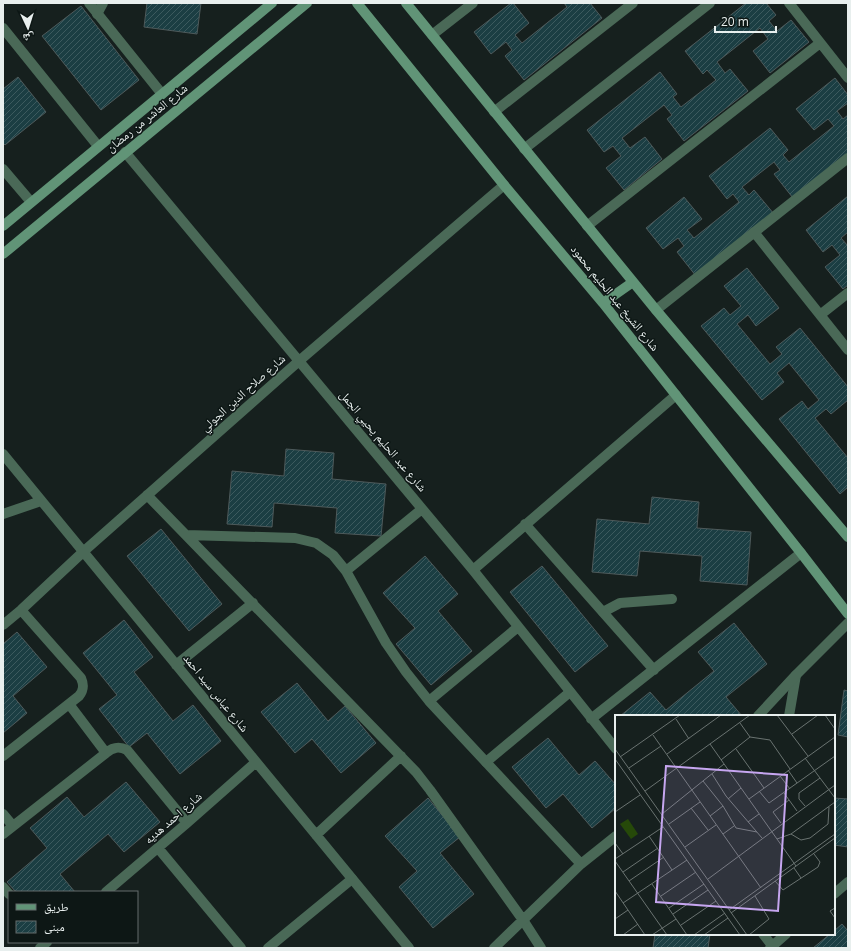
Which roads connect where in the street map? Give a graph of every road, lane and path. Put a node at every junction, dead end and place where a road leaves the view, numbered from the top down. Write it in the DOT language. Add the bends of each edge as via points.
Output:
graph roads {
  1 [pos="89,3"];
  2 [pos="102,3"];
  3 [pos="272,3"];
  4 [pos="307,3"];
  5 [pos="357,3"];
  6 [pos="406,3"];
  7 [pos="473,3"];
  8 [pos="632,3"];
  9 [pos="710,3"];
  10 [pos="789,3"];
  11 [pos="97,14"];
  12 [pos="3,28"];
  13 [pos="432,35"];
  14 [pos="820,43"];
  15 [pos="848,78"];
  16 [pos="162,94"];
  17 [pos="494,112"];
  18 [pos="98,146"];
  19 [pos="524,149"];
  20 [pos="125,152"];
  21 [pos="848,158"];
  22 [pos="3,169"];
  23 [pos="504,185"];
  24 [pos="31,202"];
  25 [pos="3,226"];
  26 [pos="587,226"];
  27 [pos="754,232"];
  28 [pos="3,254"];
  29 [pos="633,282"];
  30 [pos="848,293"];
  31 [pos="603,303"];
  32 [pos="656,310"];
  33 [pos="820,315"];
  34 [pos="848,350"];
  35 [pos="299,360"];
  36 [pos="676,395"];
  37 [pos="3,454"];
  38 [pos="147,495"];
  39 [pos="41,501"];
  40 [pos="422,509"];
  41 [pos="3,514"];
  42 [pos="525,524"];
  43 [pos="846,531"];
  44 [pos="186,535"];
  45 [pos="83,552"];
  46 [pos="801,553"];
  47 [pos="473,570"];
  48 [pos="346,571"];
  49 [pos="672,600"];
  50 [pos="252,603"];
  51 [pos="21,610"];
  52 [pos="603,612"];
  53 [pos="848,614"];
  54 [pos="848,623"];
  55 [pos="3,625"];
  56 [pos="518,627"];
  57 [pos="176,665"];
  58 [pos="654,670"];
  59 [pos="796,674"];
  60 [pos="570,692"];
  61 [pos="429,700"];
  62 [pos="68,704"];
  63 [pos="759,715"];
  64 [pos="789,715"];
  65 [pos="591,719"];
  66 [pos="615,748"];
  67 [pos="106,752"];
  68 [pos="3,756"];
  69 [pos="401,756"];
  70 [pos="256,762"];
  71 [pos="486,762"];
  72 [pos="3,814"];
  73 [pos="188,823"];
  74 [pos="13,826"];
  75 [pos="3,834"];
  76 [pos="316,835"];
  77 [pos="615,837"];
  78 [pos="158,848"];
  79 [pos="581,864"];
  80 [pos="352,879"];
  81 [pos="848,882"];
  82 [pos="107,891"];
  83 [pos="835,893"];
  84 [pos="523,920"];
  85 [pos="764,935"];
  86 [pos="785,935"];
  87 [pos="772,947"];
  88 [pos="241,948"];
  89 [pos="268,948"];
  90 [pos="409,948"];
  91 [pos="494,948"];
  92 [pos="541,948"];
  1 -- 11 [label="street"];
  2 -- 11 [label="street"];
  3 -- 16 [label="street, شارع العاشر من رمضان"];
  4 -- 20 [label="street, شارع العاشر من رمضان"];
  5 -- 23 [label="street, شارع الشيخ عبد الحليم محمود"];
  6 -- 13 [label="street, شارع الشيخ عبد الحليم محمود"];
  7 -- 13 [label="street"];
  8 -- 17 [label="street"];
  9 -- 19 [label="street"];
  10 -- 14 [label="street"];
  11 -- 16 [label="street"];
  12 -- 18 [label="street"];
  13 -- 17 [label="street, شارع الشيخ عبد الحليم محمود"];
  14 -- 15 [label="street"];
  14 -- 26 [label="street"];
  16 -- 18 [label="street, شارع العاشر من رمضان"];
  17 -- 19 [label="street, شارع الشيخ عبد الحليم محمود"];
  18 -- 24 [label="street, شارع العاشر من رمضان"];
  19 -- 26 [label="street, شارع الشيخ عبد الحليم محمود"];
  20 -- 28 [label="street, شارع العاشر من رمضان"];
  20 -- 35 [label="street, شارع عبد الحليم يحيي الجمل"];
  21 -- 27 [label="street"];
  22 -- 24 [label="street"];
  23 -- 31 [label="street, شارع الشيخ عبد الحليم محمود"];
  23 -- 35 [label="street, شارع صلاح الدين الجولي"];
  24 -- 25 [label="street, شارع العاشر من رمضان"];
  26 -- 29 [label="street, شارع الشيخ عبد الحليم محمود"];
  27 -- 32 [label="street"];
  27 -- 33 [label="street"];
  29 -- 31 [label="street"];
  29 -- 32 [label="street, شارع الشيخ عبد الحليم محمود"];
  30 -- 33 [label="street"];
  31 -- 36 [label="street, شارع الشيخ عبد الحليم محمود"];
  32 -- 43 [label="street, شارع الشيخ عبد الحليم محمود"];
  33 -- 34 [label="street"];
  35 -- 38 [label="street, شارع صلاح الدين الجولي"];
  35 -- 40 [label="street, شارع عبد الحليم يحيي الجمل"];
  36 -- 42 [label="street"];
  36 -- 46 [label="street, شارع الشيخ عبد الحليم محمود"];
  37 -- 39 [label="street, شارع عباس سيد احمد"];
  38 -- 44 [label="street"];
  38 -- 45 [label="street, شارع صلاح الدين الجولي"];
  39 -- 41 [label="street"];
  39 -- 45 [label="street, شارع عباس سيد احمد"];
  40 -- 47 [label="street, شارع عبد الحليم يحيي الجمل"];
  40 -- 48 [label="street"];
  42 -- 47 [label="street"];
  42 -- 52 [label="street"];
  44 -- 48 [label="street" via="295,538 316,544 333,555"];
  44 -- 50 [label="street"];
  45 -- 51 [label="street, شارع صلاح الدين الجولي"];
  45 -- 57 [label="street, شارع عباس سيد احمد"];
  46 -- 53 [label="street, شارع الشيخ عبد الحليم محمود"];
  46 -- 58 [label="street"];
  47 -- 56 [label="street, شارع عبد الحليم يحيي الجمل"];
  48 -- 61 [label="street" via="386,643"];
  49 -- 52 [label="street" via="620,603"];
  50 -- 57 [label="street"];
  50 -- 69 [label="street"];
  51 -- 55 [label="street, شارع صلاح الدين الجولي"];
  51 -- 62 [label="street" via="81,678 82,692"];
  52 -- 58 [label="street"];
  54 -- 59 [label="street"];
  56 -- 60 [label="street, شارع عبد الحليم يحيي الجمل"];
  56 -- 61 [label="street"];
  57 -- 70 [label="street, شارع عباس سيد احمد"];
  58 -- 65 [label="street"];
  59 -- 63 [label="street"];
  59 -- 64 [label="street"];
  60 -- 65 [label="street, شارع عبد الحليم يحيي الجمل"];
  60 -- 71 [label="street"];
  61 -- 71 [label="street"];
  62 -- 67 [label="street"];
  62 -- 68 [label="street"];
  65 -- 66 [label="street, شارع عبد الحليم يحيي الجمل"];
  67 -- 73 [label="street" via="116,747 127,750"];
  67 -- 74 [label="street"];
  69 -- 76 [label="street"];
  69 -- 84 [label="street" via="430,790"];
  70 -- 73 [label="street, شارع احمد هديه"];
  70 -- 76 [label="street, شارع عباس سيد احمد"];
  71 -- 79 [label="street"];
  72 -- 74 [label="street"];
  73 -- 78 [label="street, شارع احمد هديه"];
  74 -- 75 [label="street"];
  76 -- 80 [label="street, شارع عباس سيد احمد"];
  77 -- 79 [label="street"];
  78 -- 82 [label="street, شارع احمد هديه"];
  78 -- 88 [label="street"];
  79 -- 84 [label="street"];
  80 -- 89 [label="street"];
  80 -- 90 [label="street, شارع عباس سيد احمد"];
  81 -- 83 [label="street"];
  84 -- 91 [label="street"];
  84 -- 92 [label="street"];
  85 -- 87 [label="street"];
  86 -- 87 [label="street"];
}
